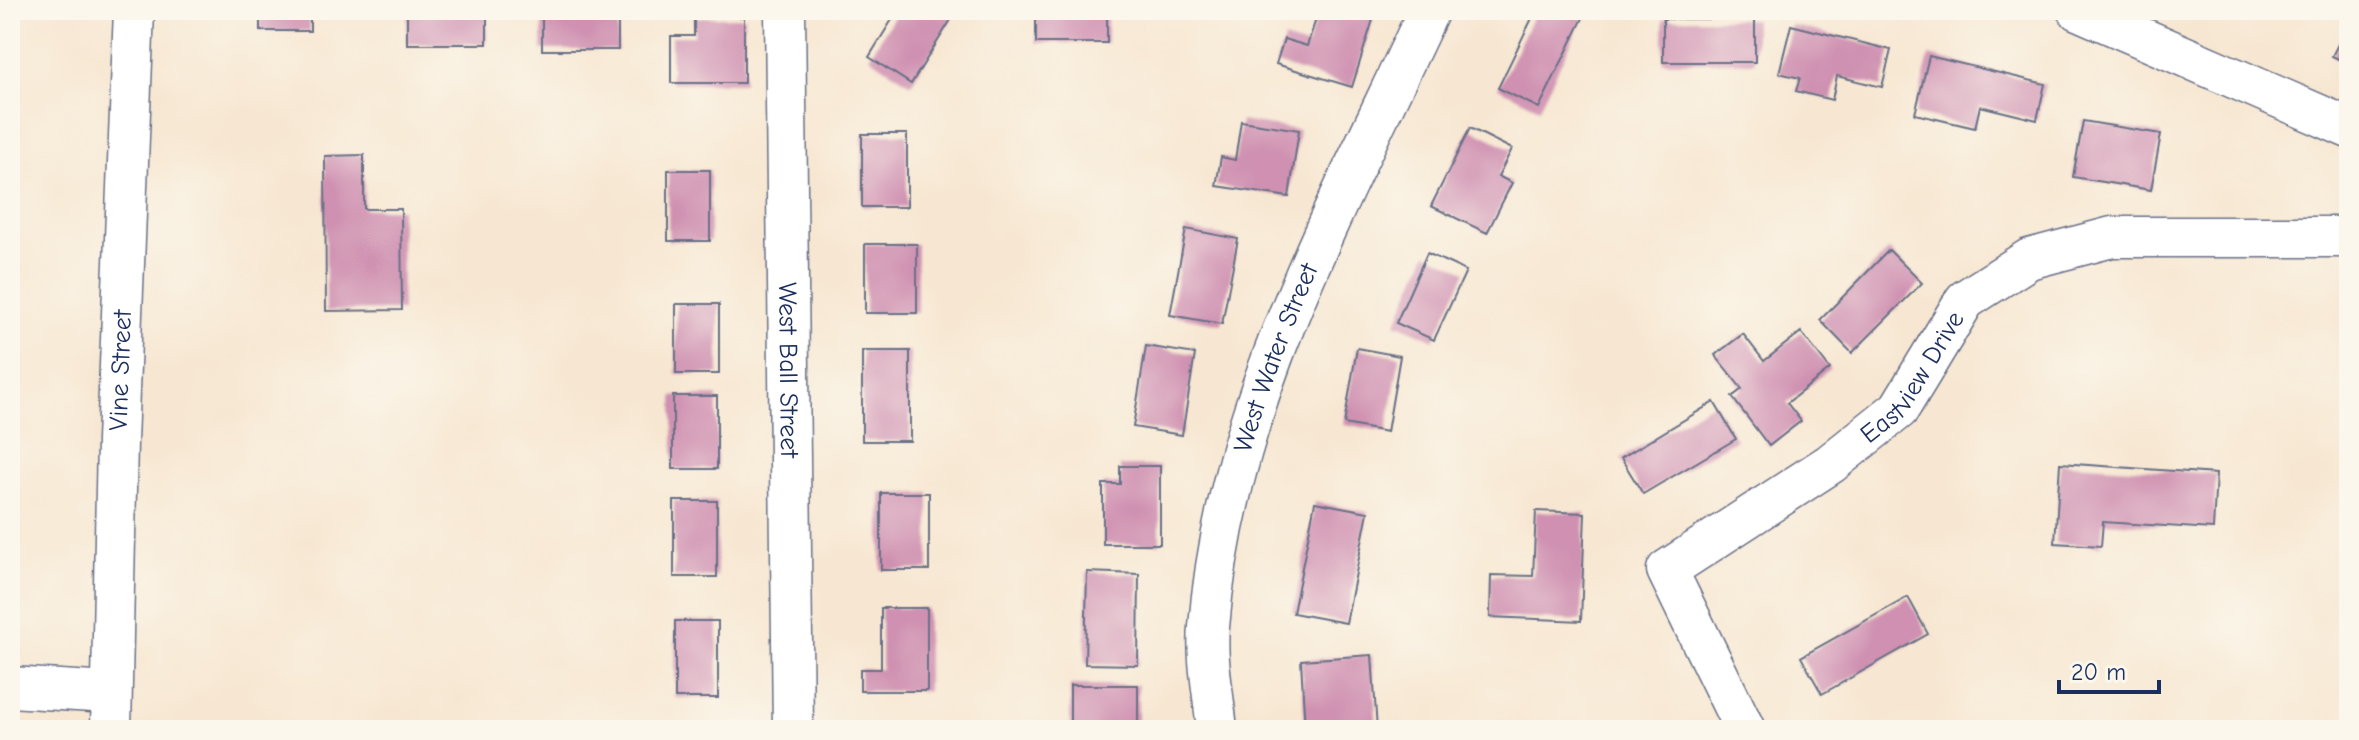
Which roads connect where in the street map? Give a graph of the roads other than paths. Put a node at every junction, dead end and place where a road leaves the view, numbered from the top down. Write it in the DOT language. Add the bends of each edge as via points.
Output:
graph roads {
  1 [pos="134,10"];
  2 [pos="785,10"];
  3 [pos="1429,10"];
  4 [pos="2078,10"];
  5 [pos="2349,128"];
  6 [pos="2349,237"];
  7 [pos="10,687"];
  8 [pos="111,711"];
  9 [pos="793,730"];
  10 [pos="1217,730"];
  11 [pos="1745,730"];
  1 -- 8 [label="street, Vine Street"];
  2 -- 9 [label="street, West Ball Street"];
  3 -- 10 [label="street, West Water Street" via="1276,340 1231,487 1208,630"];
  4 -- 5 [label="street"];
  6 -- 11 [label="street, Eastview Drive" via="2112,237 2029,259 1965,300 1899,409 1830,464 1667,570"];
  7 -- 8 [label="street"];
}
